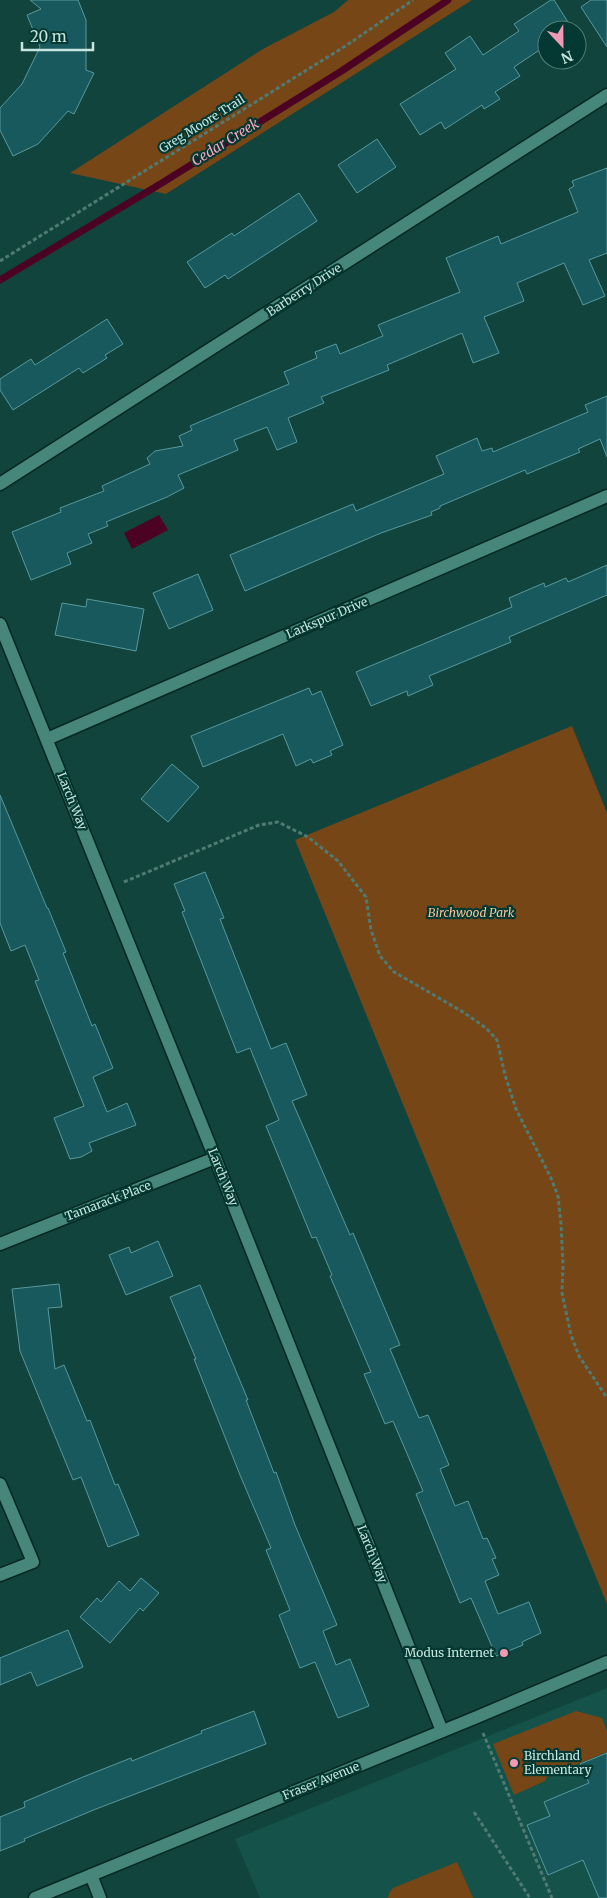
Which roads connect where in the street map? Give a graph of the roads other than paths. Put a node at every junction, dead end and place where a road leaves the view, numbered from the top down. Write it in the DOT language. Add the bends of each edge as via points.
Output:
graph roads {
  1 [pos="607,96"];
  2 [pos="0,484"];
  3 [pos="607,496"];
  4 [pos="0,624"];
  5 [pos="47,739"];
  6 [pos="215,1158"];
  7 [pos="0,1244"];
  8 [pos="0,1484"];
  9 [pos="0,1575"];
  10 [pos="607,1662"];
  11 [pos="442,1731"];
  12 [pos="90,1875"];
  13 [pos="35,1898"];
  14 [pos="100,1898"];
  1 -- 2 [label="street, Barberry Drive"];
  3 -- 5 [label="street, Larkspur Drive"];
  4 -- 5 [label="street, Larch Way"];
  5 -- 6 [label="street, Larch Way"];
  6 -- 7 [label="street, Tamarack Place"];
  6 -- 11 [label="street, Larch Way"];
  8 -- 9 [label="street" via="33,1562"];
  10 -- 11 [label="street, Fraser Avenue"];
  11 -- 12 [label="street, Fraser Avenue"];
  12 -- 13 [label="street, Fraser Avenue"];
  12 -- 14 [label="street"];
}
